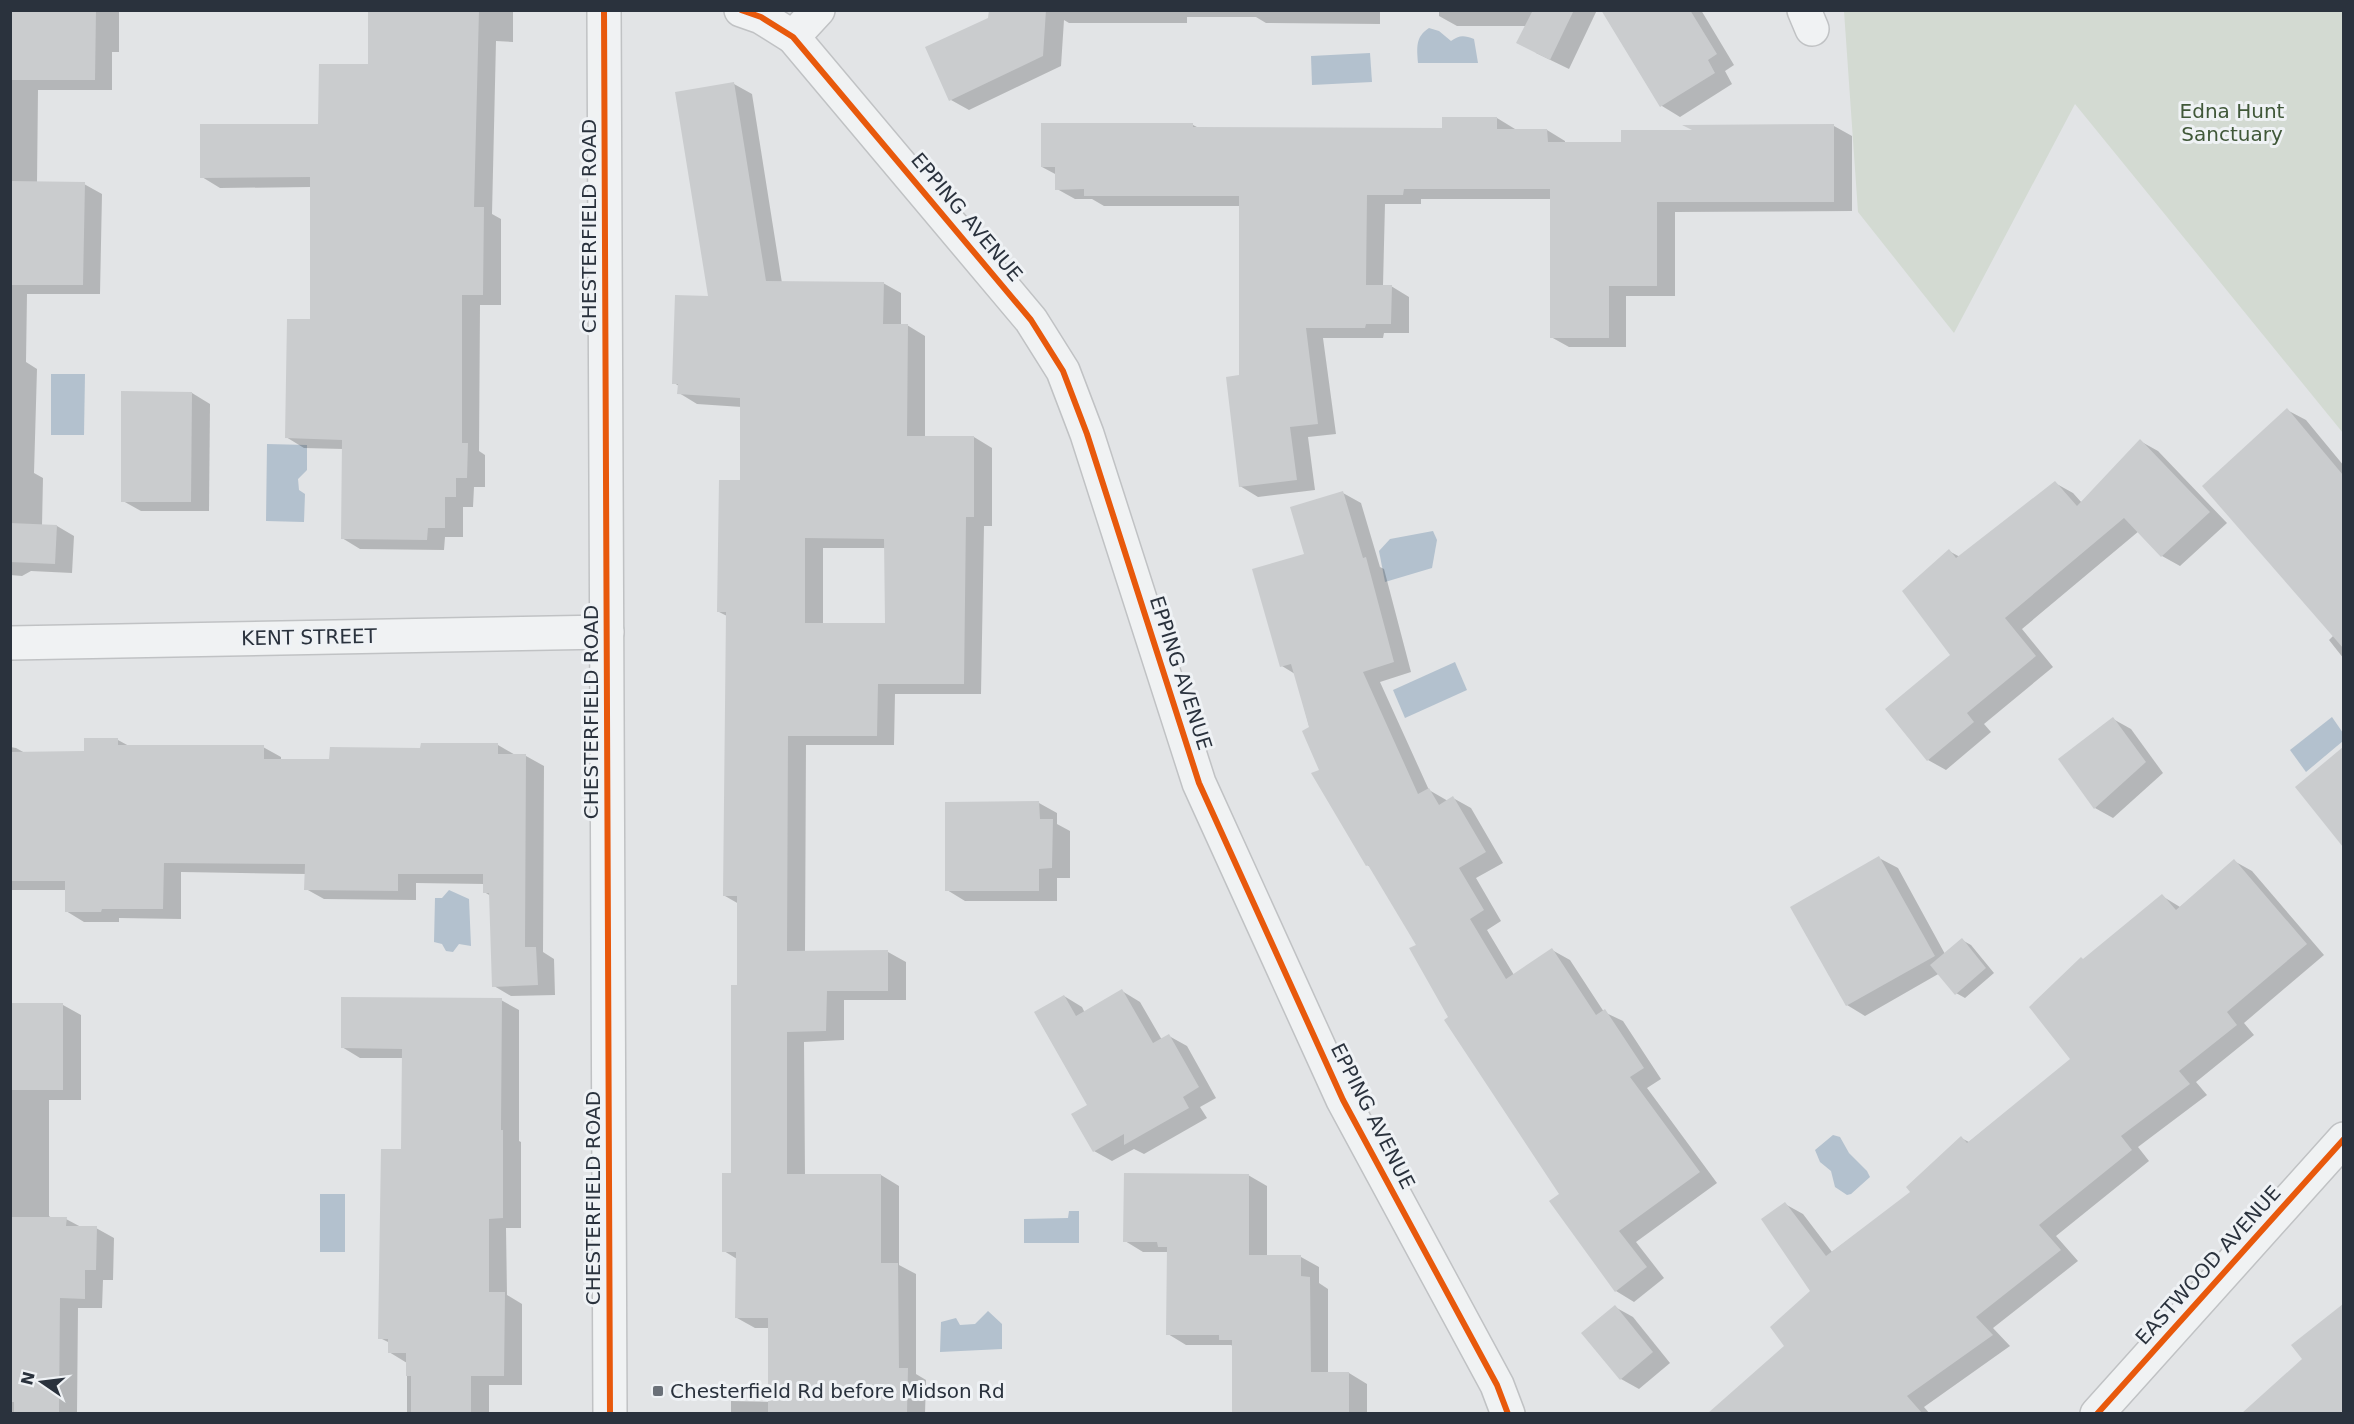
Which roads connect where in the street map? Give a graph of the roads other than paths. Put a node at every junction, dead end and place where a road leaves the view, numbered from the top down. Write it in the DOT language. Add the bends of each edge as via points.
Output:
graph roads {
  1 [pos="604,10"];
  2 [pos="741,10"];
  3 [pos="818,10"];
  4 [pos="792,37"];
  5 [pos="607,632"];
  6 [pos="10,643"];
  7 [pos="2343,1139"];
  8 [pos="610,1413"];
  9 [pos="1508,1413"];
  10 [pos="2097,1413"];
  1 -- 5 [label="street, CHESTERFIELD ROAD"];
  2 -- 4 [label="street, EPPING AVENUE" via="761,17"];
  3 -- 4 [label="street"];
  4 -- 9 [label="street, EPPING AVENUE" via="1031,320 1063,371 1087,434 1199,783 1343,1100 1497,1385"];
  5 -- 6 [label="street, KENT STREET"];
  5 -- 8 [label="street, CHESTERFIELD ROAD"];
  7 -- 10 [label="street, EASTWOOD AVENUE"];
}
